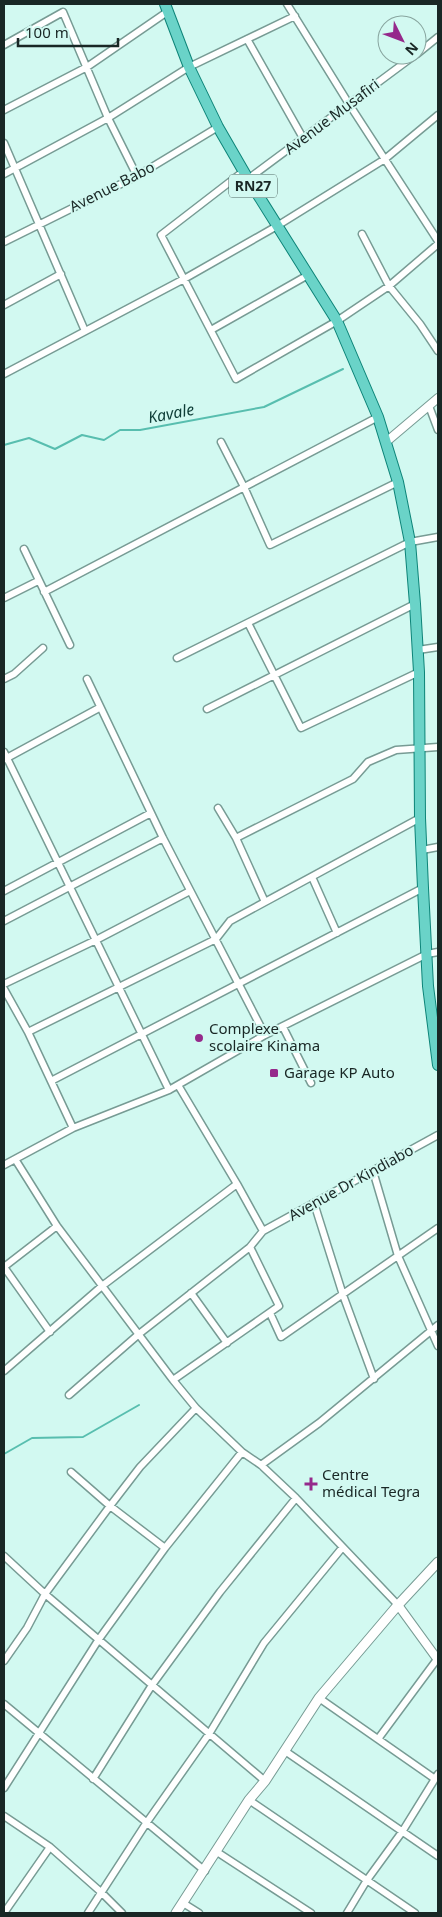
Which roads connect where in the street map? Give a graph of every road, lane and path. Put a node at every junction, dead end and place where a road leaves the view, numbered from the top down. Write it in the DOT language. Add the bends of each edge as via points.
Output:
graph roads {
  1 [pos="287,4"];
  2 [pos="166,8"];
  3 [pos="295,16"];
  4 [pos="438,37"];
  5 [pos="247,39"];
  6 [pos="4,45"];
  7 [pos="427,46"];
  8 [pos="401,65"];
  9 [pos="87,67"];
  10 [pos="189,67"];
  11 [pos="349,104"];
  12 [pos="4,110"];
  13 [pos="438,115"];
  14 [pos="108,118"];
  15 [pos="218,127"];
  16 [pos="303,138"];
  17 [pos="4,143"];
  18 [pos="385,159"];
  19 [pos="15,168"];
  20 [pos="4,174"];
  21 [pos="246,175"];
  22 [pos="137,176"];
  23 [pos="40,224"];
  24 [pos="277,226"];
  25 [pos="362,234"];
  26 [pos="4,242"];
  27 [pos="438,243"];
  28 [pos="61,274"];
  29 [pos="308,275"];
  30 [pos="184,279"];
  31 [pos="390,286"];
  32 [pos="4,305"];
  33 [pos="337,321"];
  34 [pos="211,330"];
  35 [pos="85,331"];
  36 [pos="438,351"];
  37 [pos="4,374"];
  38 [pos="438,398"];
  39 [pos="428,406"];
  40 [pos="378,417"];
  41 [pos="438,430"];
  42 [pos="221,442"];
  43 [pos="386,442"];
  44 [pos="398,482"];
  45 [pos="244,487"];
  46 [pos="438,537"];
  47 [pos="410,542"];
  48 [pos="24,548"];
  49 [pos="38,581"];
  50 [pos="44,592"];
  51 [pos="4,598"];
  52 [pos="415,604"];
  53 [pos="248,623"];
  54 [pos="70,645"];
  55 [pos="438,647"];
  56 [pos="43,648"];
  57 [pos="418,650"];
  58 [pos="177,658"];
  59 [pos="419,672"];
  60 [pos="274,675"];
  61 [pos="4,679"];
  62 [pos="87,679"];
  63 [pos="100,708"];
  64 [pos="207,709"];
  65 [pos="438,747"];
  66 [pos="420,748"];
  67 [pos="5,757"];
  68 [pos="218,808"];
  69 [pos="151,813"];
  70 [pos="420,818"];
  71 [pos="163,838"];
  72 [pos="236,838"];
  73 [pos="438,847"];
  74 [pos="422,850"];
  75 [pos="58,862"];
  76 [pos="312,877"];
  77 [pos="70,888"];
  78 [pos="423,888"];
  79 [pos="4,891"];
  80 [pos="190,891"];
  81 [pos="265,902"];
  82 [pos="4,921"];
  83 [pos="337,933"];
  84 [pos="216,939"];
  85 [pos="96,940"];
  86 [pos="438,952"];
  87 [pos="427,954"];
  88 [pos="4,984"];
  89 [pos="239,984"];
  90 [pos="119,987"];
  91 [pos="4,989"];
  92 [pos="283,1027"];
  93 [pos="28,1032"];
  94 [pos="142,1034"];
  95 [pos="265,1035"];
  96 [pos="438,1059"];
  97 [pos="51,1081"];
  98 [pos="312,1083"];
  99 [pos="178,1085"];
  100 [pos="169,1090"];
  101 [pos="73,1128"];
  102 [pos="438,1135"];
  103 [pos="14,1159"];
  104 [pos="4,1165"];
  105 [pos="373,1171"];
  106 [pos="237,1184"];
  107 [pos="314,1203"];
  108 [pos="58,1226"];
  109 [pos="438,1228"];
  110 [pos="263,1231"];
  111 [pos="250,1247"];
  112 [pos="398,1256"];
  113 [pos="4,1267"];
  114 [pos="102,1286"];
  115 [pos="191,1293"];
  116 [pos="343,1295"];
  117 [pos="270,1313"];
  118 [pos="438,1325"];
  119 [pos="431,1331"];
  120 [pos="50,1332"];
  121 [pos="139,1334"];
  122 [pos="227,1343"];
  123 [pos="438,1346"];
  124 [pos="4,1371"];
  125 [pos="374,1379"];
  126 [pos="173,1380"];
  127 [pos="69,1395"];
  128 [pos="196,1408"];
  129 [pos="242,1452"];
  130 [pos="261,1466"];
  131 [pos="72,1472"];
  132 [pos="296,1498"];
  133 [pos="110,1506"];
  134 [pos="165,1548"];
  135 [pos="342,1548"];
  136 [pos="4,1556"];
  137 [pos="438,1562"];
  138 [pos="45,1594"];
  139 [pos="398,1605"];
  140 [pos="99,1639"];
  141 [pos="438,1659"];
  142 [pos="4,1661"];
  143 [pos="152,1686"];
  144 [pos="319,1698"];
  145 [pos="4,1704"];
  146 [pos="38,1734"];
  147 [pos="209,1734"];
  148 [pos="378,1739"];
  149 [pos="285,1751"];
  150 [pos="437,1777"];
  151 [pos="93,1778"];
  152 [pos="265,1781"];
  153 [pos="4,1788"];
  154 [pos="249,1800"];
  155 [pos="4,1816"];
  156 [pos="147,1822"];
  157 [pos="402,1832"];
  158 [pos="50,1847"];
  159 [pos="217,1852"];
  160 [pos="438,1856"];
  161 [pos="204,1871"];
  162 [pos="367,1880"];
  163 [pos="102,1893"];
  164 [pos="183,1903"];
  165 [pos="4,1913"];
  166 [pos="88,1913"];
  167 [pos="122,1913"];
  168 [pos="176,1913"];
  169 [pos="199,1913"];
  170 [pos="311,1913"];
  171 [pos="347,1913"];
  172 [pos="415,1913"];
  1 -- 3 [label="street"];
  2 -- 9 [label="street"];
  2 -- 10 [label="main road, RN27"];
  3 -- 5 [label="street"];
  3 -- 11 [label="street"];
  4 -- 7 [label="street, Avenue Musafiri"];
  5 -- 10 [label="street"];
  5 -- 16 [label="street"];
  6 -- 9 [label="street" via="63,12"];
  8 -- 11 [label="street, Avenue Musafiri"];
  9 -- 12 [label="street"];
  9 -- 14 [label="street"];
  10 -- 14 [label="street"];
  10 -- 15 [label="main road, RN27"];
  11 -- 16 [label="street, Avenue Musafiri"];
  11 -- 18 [label="street"];
  13 -- 18 [label="street"];
  14 -- 19 [label="street"];
  14 -- 22 [label="street"];
  15 -- 21 [label="main road, RN27"];
  15 -- 22 [label="street, Avenue Babo"];
  16 -- 21 [label="street, Avenue Musafiri"];
  17 -- 19 [label="street"];
  18 -- 24 [label="street"];
  18 -- 27 [label="street"];
  19 -- 20 [label="street"];
  19 -- 23 [label="street"];
  21 -- 24 [label="main road, RN27"];
  21 -- 30 [label="street, Avenue Musafiri" via="161,235"];
  22 -- 23 [label="street, Avenue Babo"];
  23 -- 26 [label="street, Avenue Babo"];
  23 -- 28 [label="street"];
  24 -- 29 [label="main road, RN27"];
  24 -- 30 [label="street"];
  25 -- 31 [label="street"];
  27 -- 31 [label="street"];
  28 -- 32 [label="street"];
  28 -- 35 [label="street"];
  29 -- 33 [label="main road, RN27"];
  29 -- 34 [label="street"];
  30 -- 34 [label="street"];
  30 -- 35 [label="street"];
  31 -- 33 [label="street"];
  31 -- 36 [label="street"];
  33 -- 34 [label="street" via="236,379"];
  33 -- 40 [label="main road, RN27"];
  35 -- 37 [label="street"];
  38 -- 39 [label="street"];
  39 -- 41 [label="street"];
  39 -- 43 [label="street"];
  40 -- 43 [label="main road, RN27"];
  40 -- 45 [label="street"];
  42 -- 45 [label="street"];
  43 -- 44 [label="main road, RN27"];
  44 -- 45 [label="street" via="270,545"];
  44 -- 47 [label="main road, RN27"];
  45 -- 50 [label="street"];
  46 -- 47 [label="street"];
  47 -- 52 [label="main road, RN27"];
  47 -- 53 [label="street"];
  48 -- 49 [label="street"];
  49 -- 50 [label="street"];
  49 -- 51 [label="street"];
  50 -- 54 [label="street"];
  52 -- 57 [label="main road, RN27"];
  52 -- 60 [label="street"];
  53 -- 58 [label="street"];
  53 -- 60 [label="street"];
  55 -- 57 [label="street"];
  56 -- 61 [label="street"];
  57 -- 59 [label="main road, RN27"];
  59 -- 60 [label="street" via="301,728"];
  59 -- 66 [label="main road, RN27"];
  60 -- 64 [label="street"];
  62 -- 63 [label="street"];
  63 -- 67 [label="street"];
  63 -- 69 [label="street"];
  65 -- 66 [label="street"];
  66 -- 70 [label="main road, RN27"];
  66 -- 72 [label="street" via="396,750 368,762 353,779"];
  67 -- 75 [label="street"];
  68 -- 72 [label="street"];
  69 -- 71 [label="street"];
  69 -- 75 [label="street"];
  70 -- 74 [label="main road, RN27"];
  70 -- 76 [label="street"];
  71 -- 77 [label="street"];
  71 -- 80 [label="street"];
  72 -- 81 [label="street"];
  73 -- 74 [label="street"];
  74 -- 78 [label="main road, RN27"];
  75 -- 77 [label="street"];
  75 -- 79 [label="street"];
  76 -- 81 [label="street"];
  76 -- 83 [label="street"];
  77 -- 82 [label="street"];
  77 -- 85 [label="street"];
  78 -- 83 [label="street"];
  78 -- 87 [label="main road, RN27"];
  80 -- 84 [label="street"];
  80 -- 85 [label="street"];
  81 -- 84 [label="street" via="230,921"];
  83 -- 89 [label="street"];
  84 -- 89 [label="street"];
  84 -- 90 [label="street"];
  85 -- 88 [label="street"];
  85 -- 90 [label="street"];
  86 -- 87 [label="street"];
  87 -- 92 [label="street"];
  87 -- 96 [label="main road, RN27"];
  89 -- 94 [label="street"];
  89 -- 95 [label="street"];
  90 -- 93 [label="street"];
  90 -- 94 [label="street"];
  91 -- 93 [label="street"];
  92 -- 95 [label="street"];
  92 -- 98 [label="street"];
  93 -- 97 [label="street"];
  94 -- 97 [label="street"];
  94 -- 100 [label="street"];
  95 -- 99 [label="street"];
  97 -- 101 [label="street"];
  99 -- 100 [label="street"];
  99 -- 106 [label="street"];
  100 -- 101 [label="street"];
  101 -- 103 [label="street"];
  102 -- 105 [label="street, Avenue Dr Kindiabo"];
  103 -- 104 [label="street"];
  103 -- 108 [label="street"];
  105 -- 107 [label="street, Avenue Dr Kindiabo"];
  105 -- 112 [label="street"];
  106 -- 110 [label="street"];
  106 -- 114 [label="street"];
  107 -- 110 [label="street, Avenue Dr Kindiabo"];
  107 -- 116 [label="street"];
  108 -- 113 [label="street"];
  108 -- 114 [label="street"];
  109 -- 112 [label="street"];
  110 -- 111 [label="street"];
  111 -- 115 [label="street"];
  111 -- 117 [label="street" via="279,1306"];
  112 -- 116 [label="street"];
  112 -- 119 [label="street"];
  113 -- 120 [label="street"];
  114 -- 120 [label="street"];
  114 -- 121 [label="street"];
  115 -- 121 [label="street"];
  115 -- 122 [label="street"];
  116 -- 117 [label="street" via="281,1337"];
  116 -- 125 [label="street"];
  117 -- 122 [label="street"];
  118 -- 119 [label="street"];
  119 -- 123 [label="street"];
  119 -- 125 [label="street"];
  120 -- 124 [label="street"];
  121 -- 126 [label="street"];
  121 -- 127 [label="street"];
  122 -- 126 [label="street"];
  125 -- 130 [label="street"];
  126 -- 128 [label="street"];
  128 -- 129 [label="street"];
  128 -- 133 [label="street" via="140,1467"];
  129 -- 130 [label="street"];
  129 -- 134 [label="street"];
  130 -- 132 [label="street"];
  131 -- 133 [label="street"];
  132 -- 135 [label="street"];
  132 -- 143 [label="street" via="220,1592"];
  133 -- 134 [label="street"];
  133 -- 138 [label="street"];
  134 -- 140 [label="street"];
  135 -- 139 [label="street"];
  135 -- 147 [label="street" via="264,1643"];
  136 -- 138 [label="street"];
  137 -- 139 [label="main road"];
  138 -- 140 [label="street"];
  138 -- 142 [label="street"];
  139 -- 141 [label="street"];
  139 -- 144 [label="main road"];
  140 -- 143 [label="street"];
  140 -- 146 [label="street"];
  141 -- 148 [label="street"];
  143 -- 147 [label="street"];
  143 -- 151 [label="street"];
  144 -- 148 [label="street"];
  144 -- 149 [label="main road"];
  145 -- 146 [label="street"];
  146 -- 151 [label="street"];
  146 -- 153 [label="street"];
  147 -- 152 [label="street"];
  147 -- 156 [label="street"];
  148 -- 150 [label="street"];
  149 -- 152 [label="main road"];
  149 -- 157 [label="street"];
  150 -- 157 [label="street"];
  151 -- 156 [label="street"];
  152 -- 154 [label="main road"];
  154 -- 159 [label="main road"];
  154 -- 162 [label="street"];
  155 -- 158 [label="street"];
  156 -- 161 [label="street"];
  156 -- 163 [label="street"];
  157 -- 160 [label="street"];
  157 -- 162 [label="street"];
  158 -- 163 [label="street"];
  158 -- 165 [label="street"];
  159 -- 161 [label="main road"];
  159 -- 170 [label="street"];
  161 -- 164 [label="main road"];
  162 -- 171 [label="street"];
  162 -- 172 [label="street"];
  163 -- 166 [label="street"];
  163 -- 167 [label="street"];
  164 -- 168 [label="main road"];
  164 -- 169 [label="street"];
}
